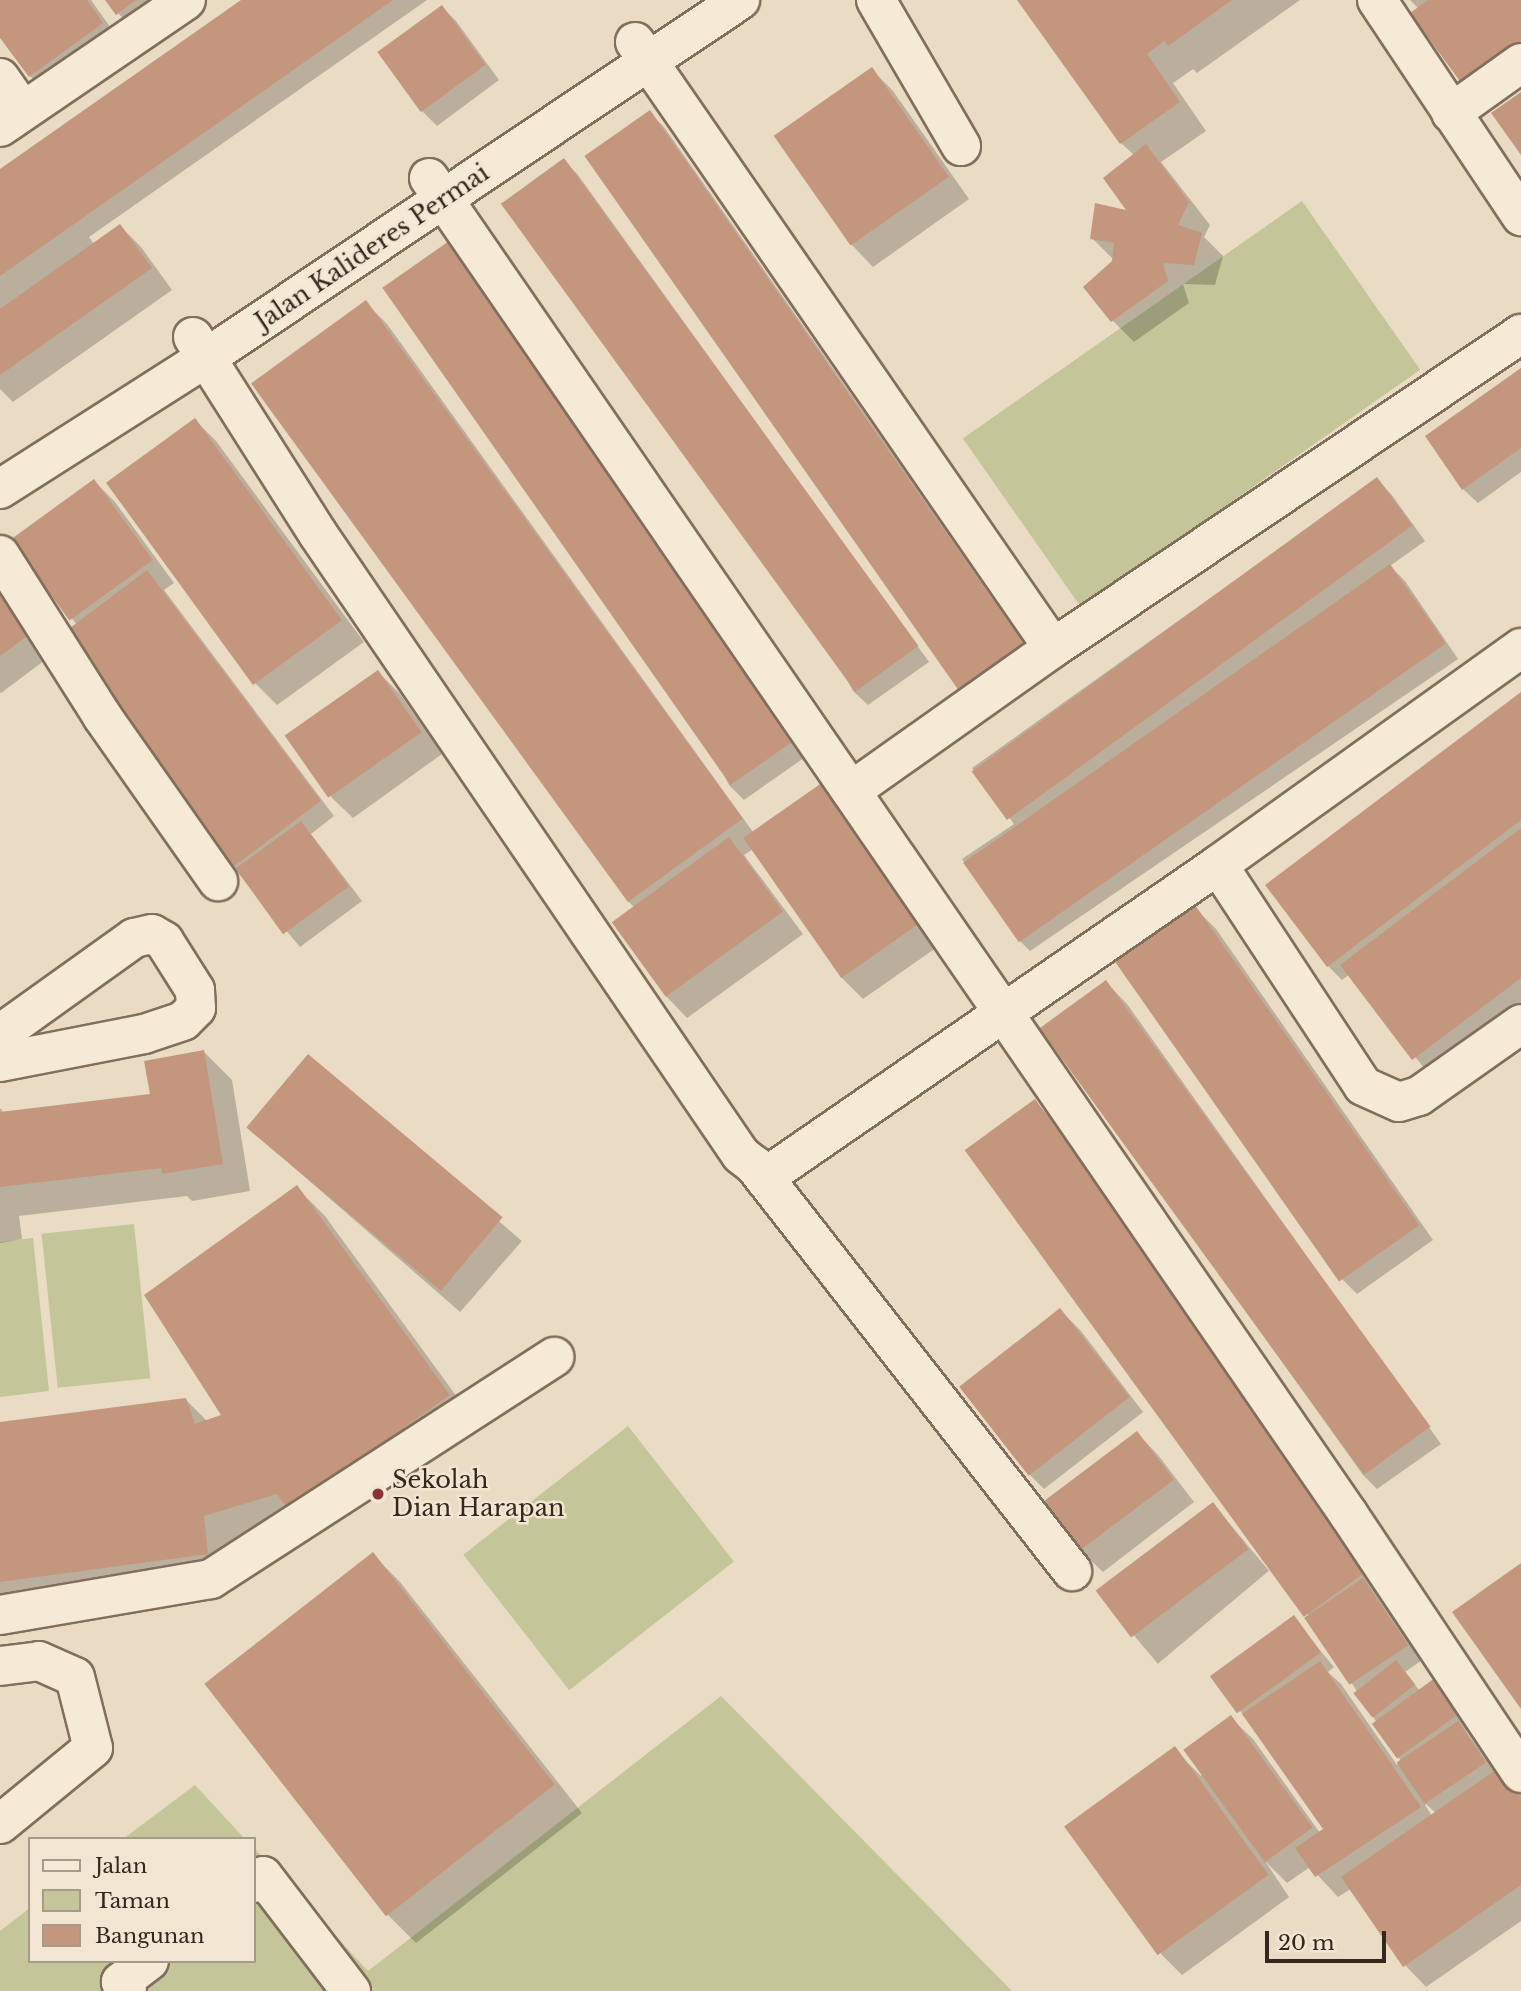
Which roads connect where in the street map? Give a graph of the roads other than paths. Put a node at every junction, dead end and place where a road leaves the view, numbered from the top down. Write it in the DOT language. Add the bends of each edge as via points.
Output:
graph roads {
  1 [pos="186,0"];
  2 [pos="694,0"];
  3 [pos="740,0"];
  4 [pos="876,0"];
  5 [pos="1377,0"];
  6 [pos="642,51"];
  7 [pos="1521,63"];
  8 [pos="0,78"];
  9 [pos="1451,113"];
  10 [pos="12,119"];
  11 [pos="961,146"];
  12 [pos="435,190"];
  13 [pos="1521,216"];
  14 [pos="1521,334"];
  15 [pos="200,348"];
  16 [pos="0,461"];
  17 [pos="0,489"];
  18 [pos="0,555"];
  19 [pos="1053,648"];
  20 [pos="1521,649"];
  21 [pos="851,791"];
  22 [pos="1218,865"];
  23 [pos="218,881"];
  24 [pos="1001,1012"];
  25 [pos="1521,1024"];
  26 [pos="0,1034"];
  27 [pos="0,1062"];
  28 [pos="764,1178"];
  29 [pos="554,1357"];
  30 [pos="1072,1571"];
  31 [pos="0,1615"];
  32 [pos="0,1667"];
  33 [pos="1521,1773"];
  34 [pos="0,1824"];
  35 [pos="256,1881"];
  36 [pos="146,1963"];
  37 [pos="127,1991"];
  38 [pos="351,1991"];
  1 -- 10 [label="street"];
  2 -- 6 [label="street, Jalan Kalideres Permai"];
  3 -- 6 [label="street, Jalan Kalideres Permai"];
  4 -- 11 [label="street"];
  5 -- 9 [label="street"];
  6 -- 12 [label="street, Jalan Kalideres Permai"];
  6 -- 19 [label="street"];
  7 -- 9 [label="street"];
  8 -- 10 [label="street"];
  9 -- 13 [label="street"];
  12 -- 15 [label="street, Jalan Kalideres Permai"];
  12 -- 21 [label="street"];
  14 -- 19 [label="street"];
  15 -- 16 [label="street, Jalan Kalideres Permai"];
  15 -- 17 [label="street, Jalan Kalideres Permai"];
  15 -- 28 [label="street" via="318,534 741,1155"];
  18 -- 23 [label="street" via="102,716"];
  19 -- 21 [label="street"];
  20 -- 22 [label="street"];
  21 -- 24 [label="street"];
  22 -- 24 [label="street"];
  22 -- 25 [label="street" via="1363,1086 1399,1102 1419,1096"];
  24 -- 28 [label="street"];
  24 -- 33 [label="street" via="1349,1515"];
  26 -- 27 [label="street" via="134,937 152,934 164,941 195,990 195,1008 183,1021 144,1034"];
  28 -- 30 [label="street"];
  29 -- 31 [label="street" via="211,1579"];
  32 -- 34 [label="street" via="39,1661 75,1677 93,1748"];
  35 -- 38 [label="street" via="263,1876"];
  36 -- 37 [label="street" via="121,1982"];
}
